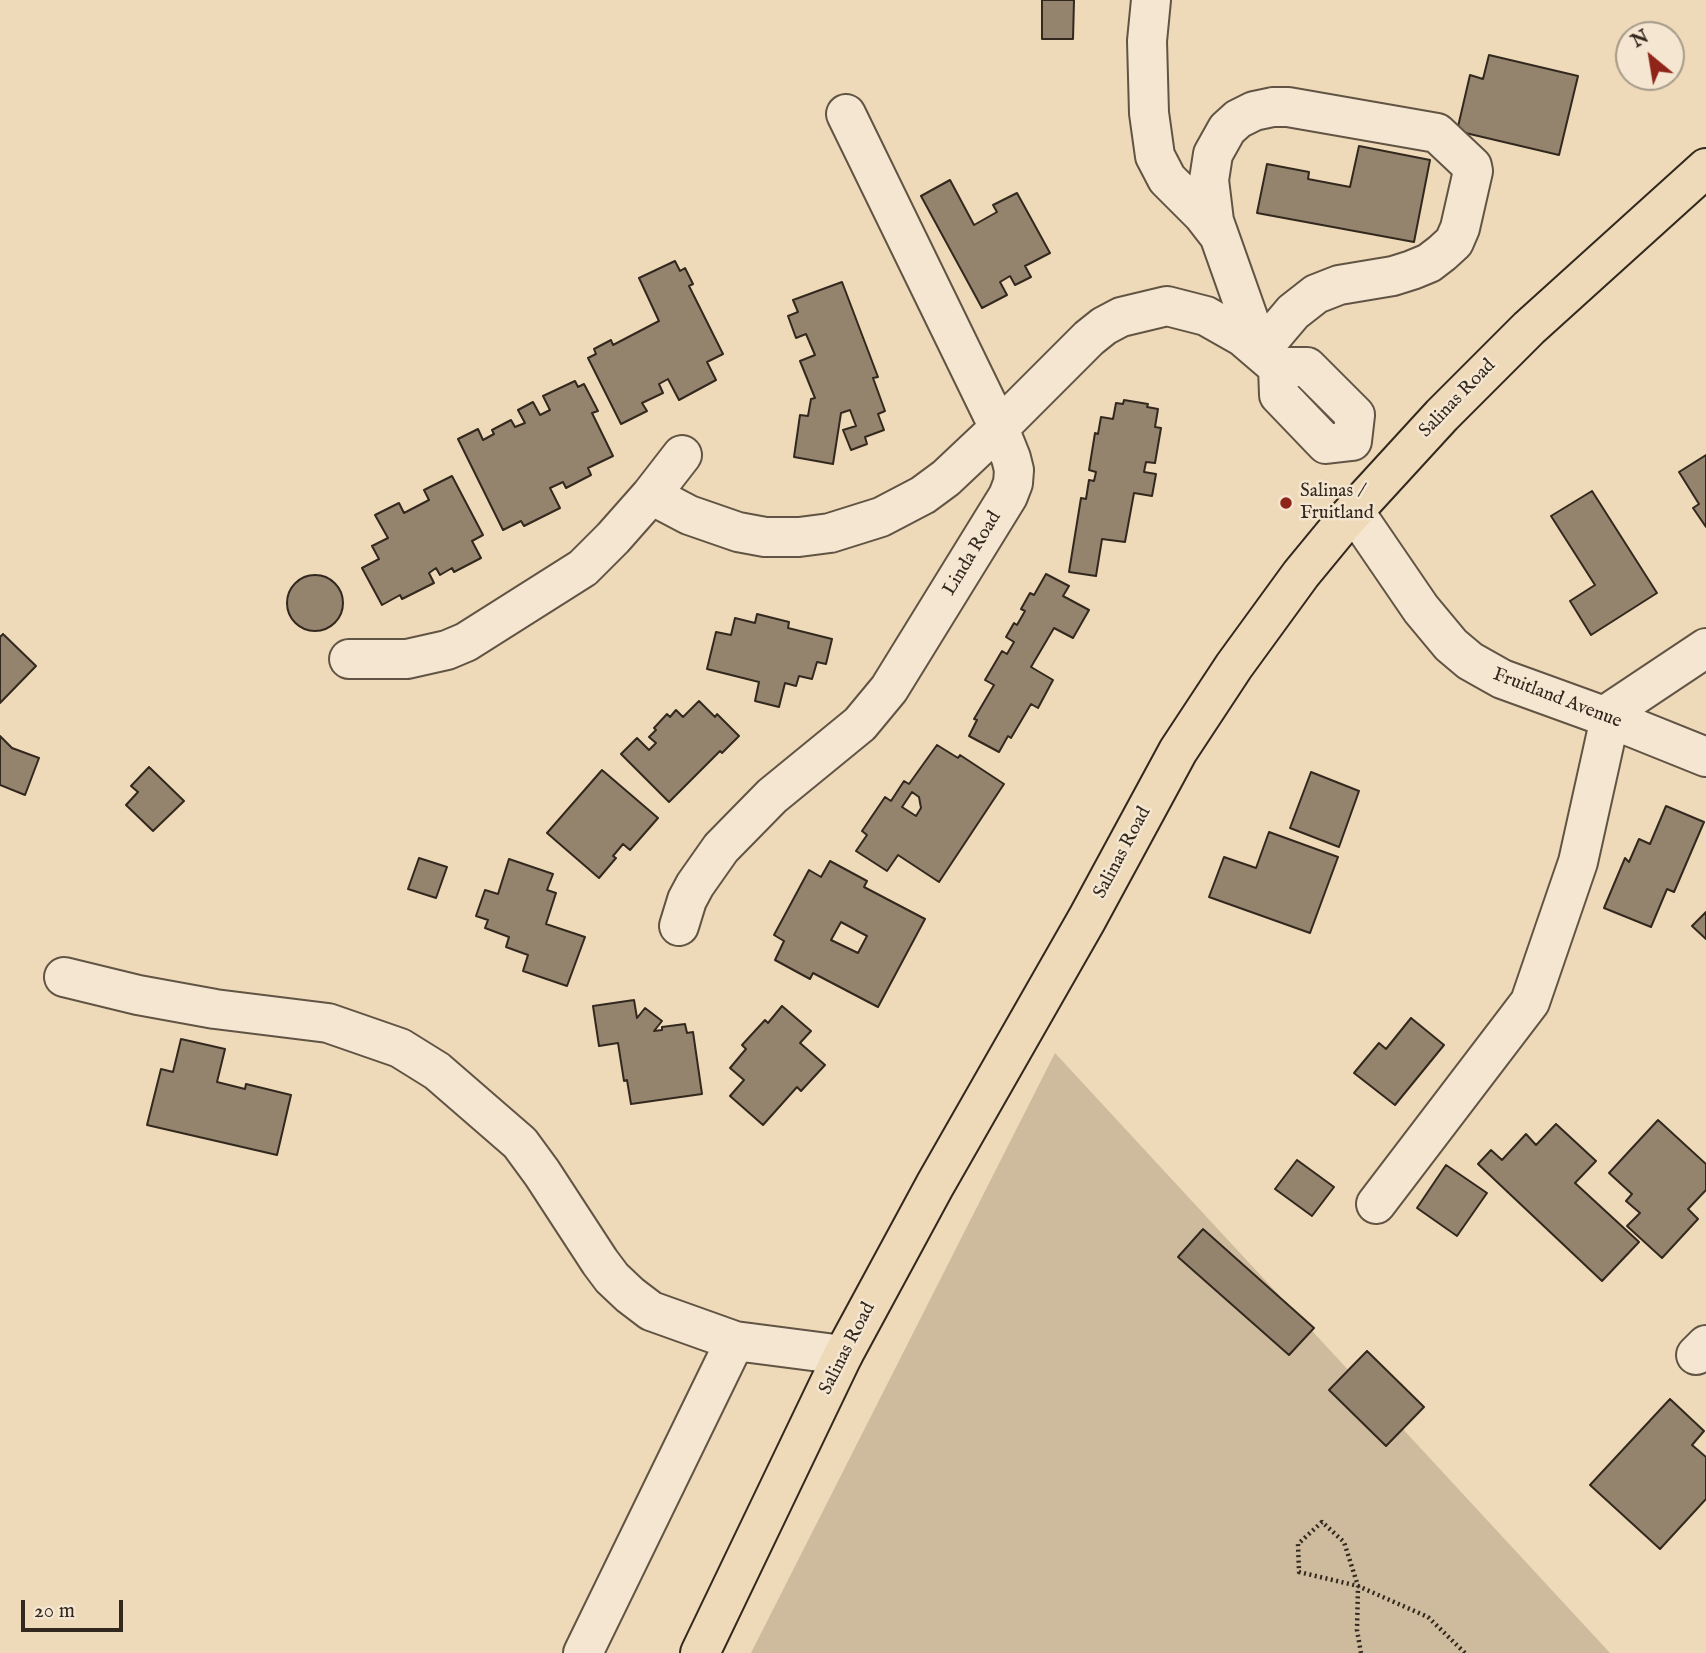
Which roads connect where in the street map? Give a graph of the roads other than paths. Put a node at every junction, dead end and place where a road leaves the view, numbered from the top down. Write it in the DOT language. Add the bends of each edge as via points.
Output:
graph roads {
  1 [pos="1151,0"];
  2 [pos="846,114"];
  3 [pos="1706,168"];
  4 [pos="1219,236"];
  5 [pos="1269,359"];
  6 [pos="999,428"];
  7 [pos="682,455"];
  8 [pos="1386,475"];
  9 [pos="651,495"];
  10 [pos="1354,511"];
  11 [pos="1706,648"];
  12 [pos="349,659"];
  13 [pos="1607,717"];
  14 [pos="1706,757"];
  15 [pos="679,926"];
  16 [pos="64,977"];
  17 [pos="1376,1204"];
  18 [pos="735,1342"];
  19 [pos="843,1356"];
  20 [pos="583,1653"];
  21 [pos="700,1653"];
  1 -- 4 [label="street" via="1149,113 1156,156 1167,180"];
  2 -- 6 [label="street, Linda Road"];
  3 -- 8 [label="main road, Salinas Road" via="1511,346"];
  4 -- 5 [label="street"];
  4 -- 5 [label="street" via="1209,193 1213,154 1227,129 1254,111 1288,107 1437,134 1472,166 1454,242 1429,263 1412,270 1316,294 1293,312"];
  5 -- 6 [label="street" via="1243,337 1206,316 1167,306 1143,310 1121,317 1089,338"];
  5 -- 8 [label="street" via="1307,367 1356,415 1352,442"];
  6 -- 9 [label="street" via="923,495 881,517 830,533 765,537 738,532 689,515"];
  6 -- 15 [label="street, Linda Road" via="1014,470 1008,496 889,688 860,724 772,796 721,848 695,885"];
  7 -- 9 [label="street"];
  8 -- 10 [label="main road, Salinas Road"];
  9 -- 12 [label="street" via="583,568 466,642 407,659"];
  10 -- 13 [label="street, Fruitland Avenue" via="1420,609 1461,653 1502,679"];
  10 -- 19 [label="main road, Salinas Road" via="1270,615 1178,751"];
  11 -- 13 [label="street"];
  13 -- 14 [label="street, Fruitland Avenue"];
  13 -- 17 [label="street" via="1578,862 1530,1002"];
  16 -- 18 [label="street" via="215,1009 328,1023 400,1048 437,1071 520,1143 600,1262 629,1295 652,1311"];
  18 -- 19 [label="street"];
  18 -- 20 [label="street"];
  19 -- 21 [label="main road, Salinas Road"];
}
